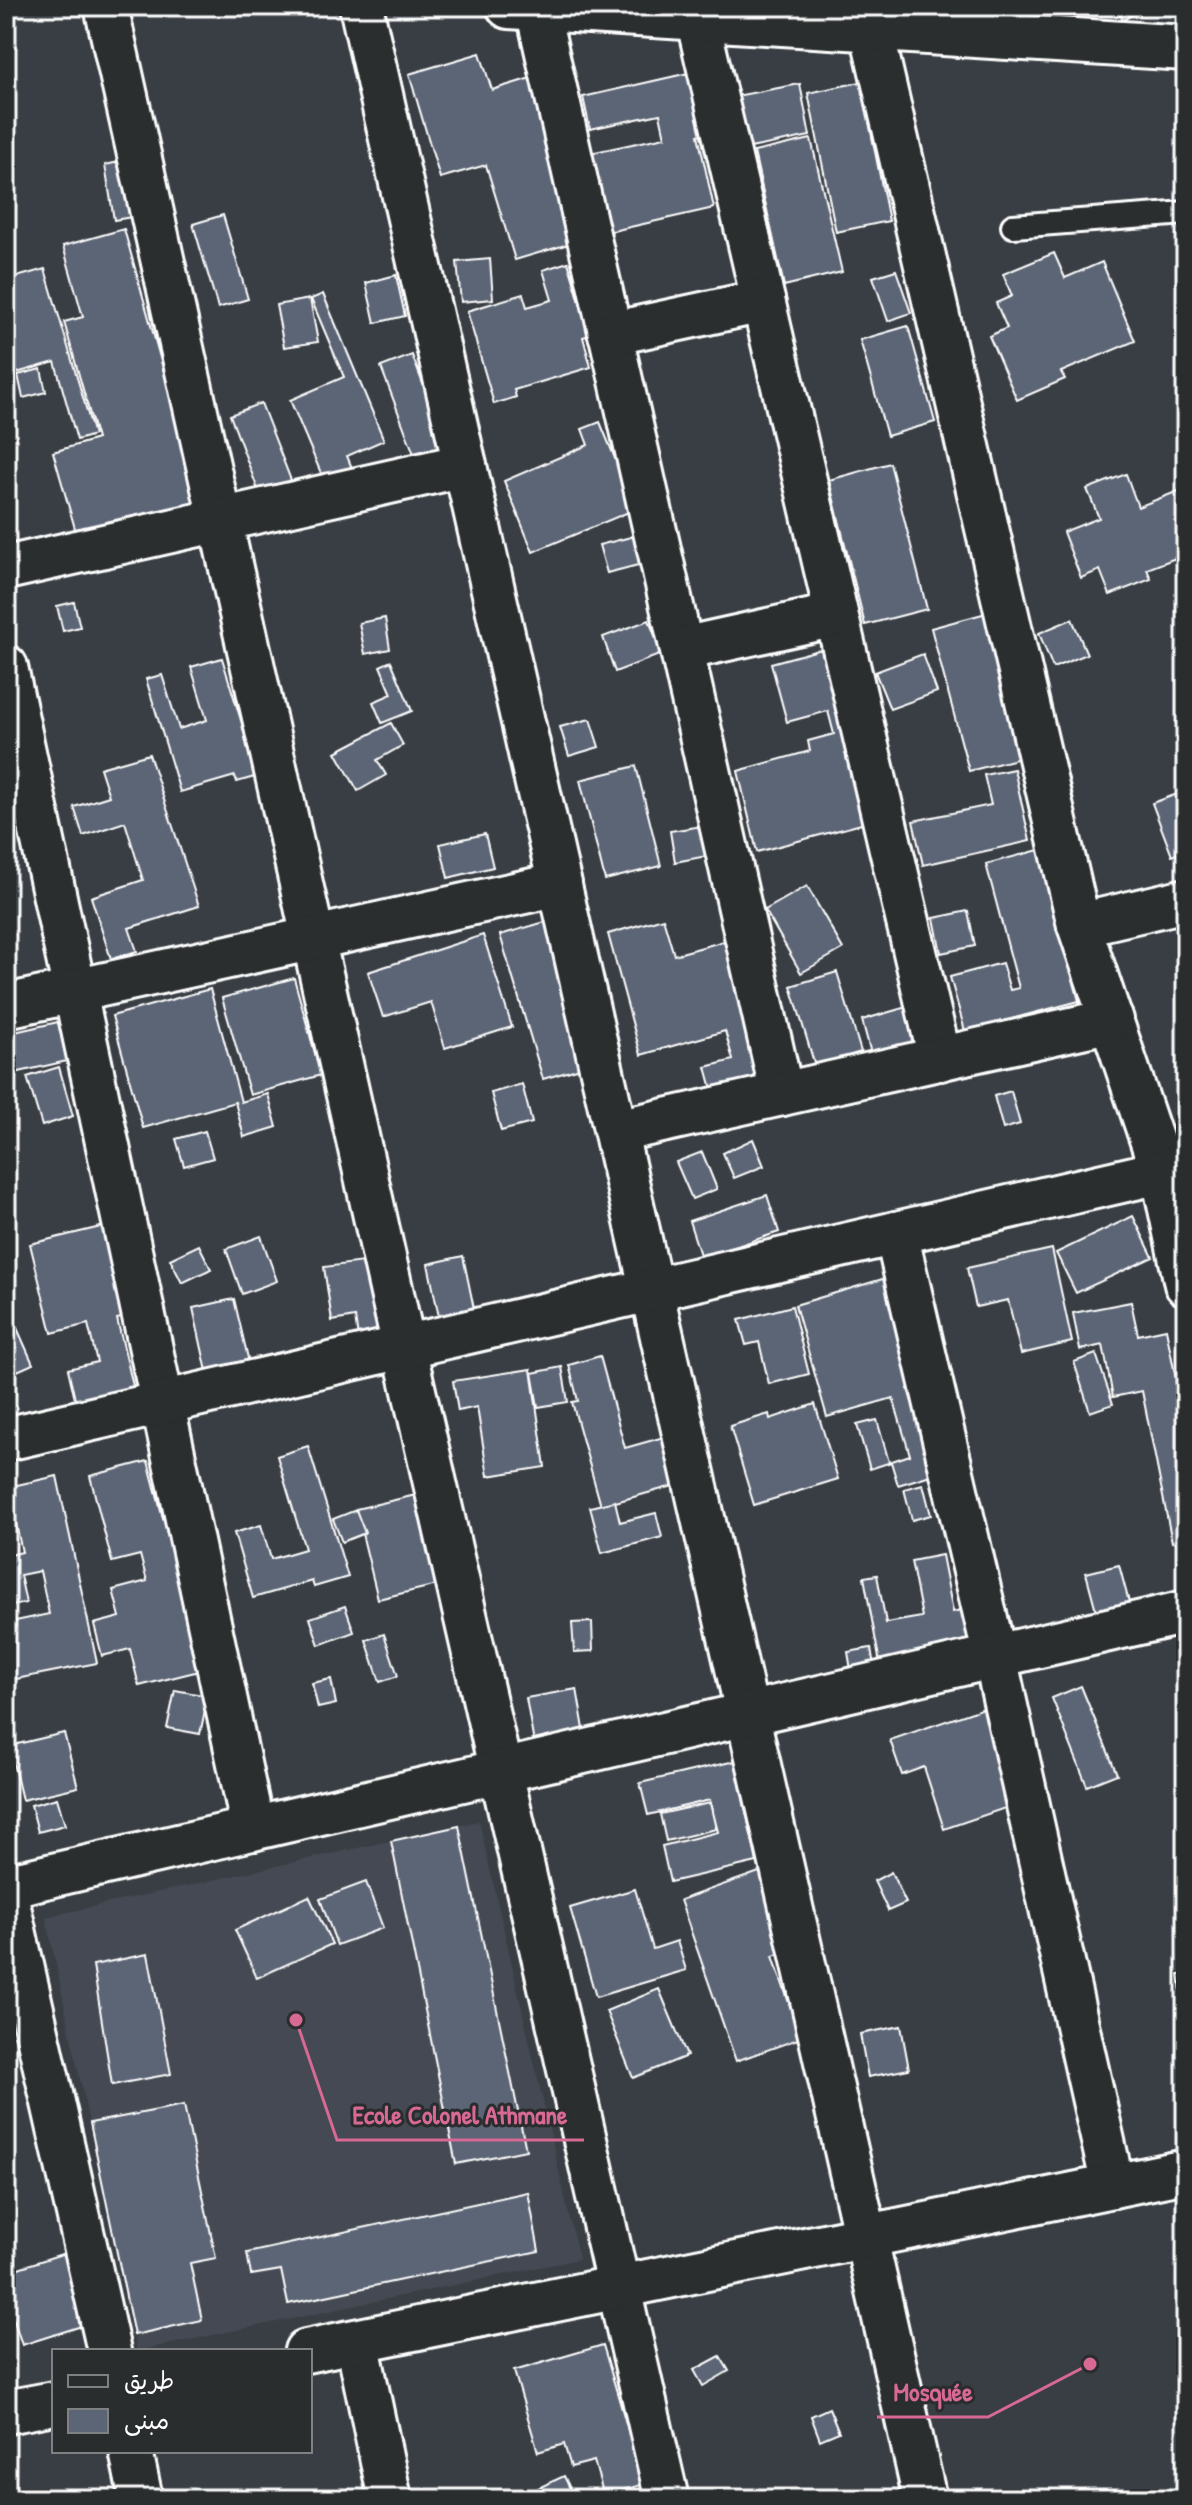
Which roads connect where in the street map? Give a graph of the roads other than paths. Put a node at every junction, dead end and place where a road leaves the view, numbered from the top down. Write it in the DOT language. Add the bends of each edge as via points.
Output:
graph roads {
  1 [pos="106,6"];
  2 [pos="361,6"];
  3 [pos="523,7"];
  4 [pos="633,10"];
  5 [pos="697,17"];
  6 [pos="936,19"];
  7 [pos="871,28"];
  8 [pos="1186,48"];
  9 [pos="1186,213"];
  10 [pos="1013,226"];
  11 [pos="763,301"];
  12 [pos="610,334"];
  13 [pos="465,465"];
  14 [pos="220,520"];
  15 [pos="6,568"];
  16 [pos="836,615"];
  17 [pos="682,649"];
  18 [pos="6,667"];
  19 [pos="18,781"];
  20 [pos="560,884"];
  21 [pos="1186,900"];
  22 [pos="1079,925"];
  23 [pos="314,939"];
  24 [pos="74,991"];
  25 [pos="6,1006"];
  26 [pos="1112,1020"];
  27 [pos="940,1059"];
  28 [pos="782,1094"];
  29 [pos="617,1131"];
  30 [pos="1174,1169"];
  31 [pos="896,1233"];
  32 [pos="1186,1284"];
  33 [pos="652,1289"];
  34 [pos="404,1347"];
  35 [pos="162,1403"];
  36 [pos="6,1439"];
  37 [pos="1186,1612"];
  38 [pos="995,1657"];
  39 [pos="749,1715"];
  40 [pos="502,1772"];
  41 [pos="253,1829"];
  42 [pos="6,1886"];
  43 [pos="6,1894"];
  44 [pos="1186,2171"];
  45 [pos="1113,2186"];
  46 [pos="866,2236"];
  47 [pos="619,2287"];
  48 [pos="357,2341"];
  49 [pos="109,2349"];
  50 [pos="312,2350"];
  51 [pos="52,2403"];
  52 [pos="6,2412"];
  53 [pos="131,2453"];
  54 [pos="141,2499"];
  55 [pos="390,2499"];
  56 [pos="667,2499"];
  57 [pos="925,2499"];
  1 -- 14 [label="street"];
  2 -- 13 [label="street"];
  3 -- 4 [label="main road"];
  3 -- 12 [label="street"];
  4 -- 5 [label="main road"];
  5 -- 7 [label="main road"];
  5 -- 11 [label="street"];
  6 -- 7 [label="main road"];
  6 -- 8 [label="main road"];
  7 -- 22 [label="street"];
  9 -- 10 [label="lane"];
  11 -- 12 [label="street"];
  11 -- 16 [label="street"];
  12 -- 17 [label="street"];
  13 -- 14 [label="street"];
  13 -- 20 [label="street"];
  14 -- 15 [label="street"];
  14 -- 23 [label="street"];
  16 -- 17 [label="street"];
  16 -- 27 [label="street"];
  17 -- 28 [label="street"];
  18 -- 19 [label="street"];
  19 -- 24 [label="street"];
  20 -- 23 [label="street"];
  20 -- 29 [label="street"];
  21 -- 22 [label="street"];
  22 -- 26 [label="street"];
  23 -- 24 [label="street"];
  23 -- 34 [label="street"];
  24 -- 25 [label="street"];
  24 -- 35 [label="street"];
  26 -- 27 [label="street"];
  26 -- 30 [label="street"];
  27 -- 28 [label="street"];
  28 -- 29 [label="street"];
  29 -- 33 [label="street"];
  30 -- 31 [label="street"];
  30 -- 32 [label="street"];
  31 -- 33 [label="street"];
  31 -- 38 [label="street"];
  33 -- 34 [label="street"];
  33 -- 39 [label="street"];
  34 -- 35 [label="street"];
  34 -- 40 [label="street"];
  35 -- 36 [label="street"];
  35 -- 41 [label="street"];
  37 -- 38 [label="street"];
  38 -- 39 [label="street"];
  38 -- 45 [label="street"];
  39 -- 40 [label="street"];
  39 -- 46 [label="street"];
  40 -- 41 [label="street"];
  40 -- 47 [label="street"];
  41 -- 42 [label="street"];
  43 -- 49 [label="street"];
  44 -- 45 [label="street"];
  45 -- 46 [label="street"];
  46 -- 47 [label="street"];
  46 -- 57 [label="street"];
  47 -- 48 [label="street"];
  47 -- 56 [label="street"];
  48 -- 50 [label="street"];
  48 -- 55 [label="street"];
  51 -- 52 [label="street"];
  53 -- 54 [label="street"];
}
